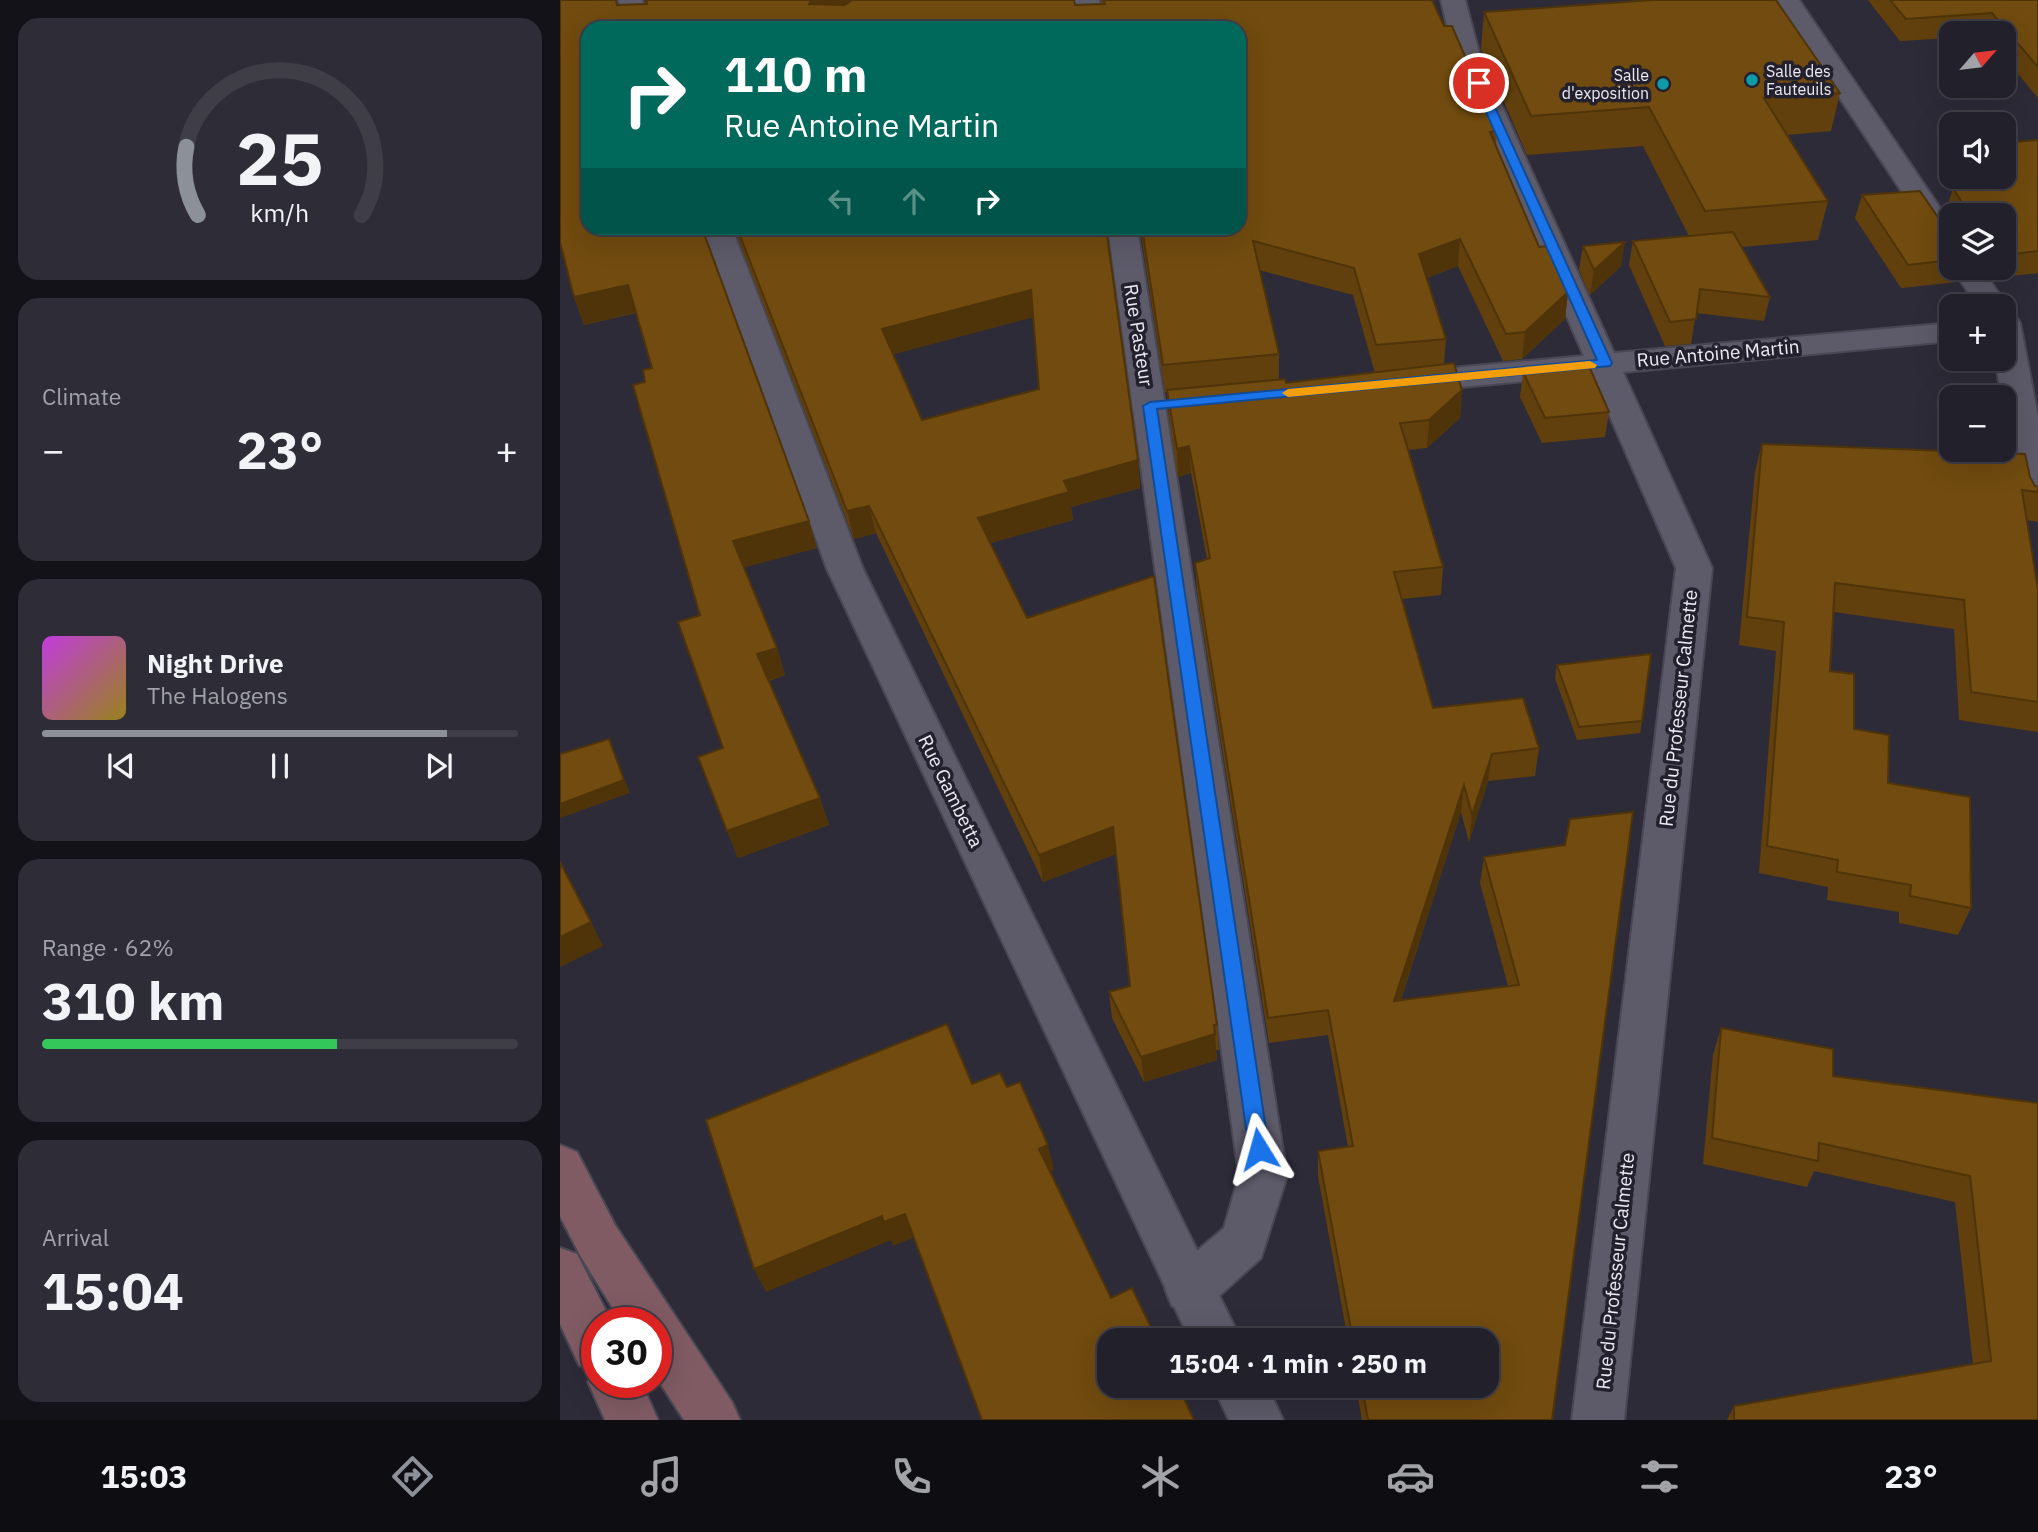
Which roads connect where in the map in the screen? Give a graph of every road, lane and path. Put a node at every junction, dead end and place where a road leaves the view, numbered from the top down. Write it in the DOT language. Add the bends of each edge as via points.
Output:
graph roads {
  1 [pos="630,0"];
  2 [pos="1087,0"];
  3 [pos="1453,0"];
  4 [pos="1787,0"];
  5 [pos="637,21"];
  6 [pos="1090,21"];
  7 [pos="1939,227"];
  8 [pos="720,235"];
  9 [pos="1124,235"];
  10 [pos="1977,280"];
  11 [pos="1988,294"];
  12 [pos="1939,333"];
  13 [pos="1605,363"];
  14 [pos="2016,365"];
  15 [pos="1371,385"];
  16 [pos="2038,505"];
  17 [pos="560,1167"];
  18 [pos="560,1271"];
  19 [pos="1190,1289"];
  20 [pos="641,1307"];
  21 [pos="581,1314"];
  22 [pos="1210,1328"];
  23 [pos="672,1356"];
  24 [pos="622,1398"];
  25 [pos="1245,1398"];
  26 [pos="632,1420"];
  27 [pos="714,1420"];
  28 [pos="1257,1420"];
  29 [pos="1598,1420"];
  1 -- 5 [label="street"];
  2 -- 6 [label="street"];
  3 -- 13 [label="street, Rue du Professeur Calmette" via="1468,60"];
  4 -- 7 [label="street"];
  8 -- 19 [label="street, Rue Gambetta" via="845,569"];
  9 -- 19 [label="street, Rue Pasteur" via="1164,405 1263,1176 1244,1242"];
  10 -- 11 [label="street"];
  12 -- 13 [label="street, Rue Antoine Martin"];
  13 -- 15 [label="street, Rue Antoine Martin"];
  13 -- 29 [label="street, Rue du Professeur Calmette" via="1694,568"];
  14 -- 16 [label="street"];
  17 -- 20 [label="main road" via="598,1241"];
  18 -- 21 [label="main road"];
  19 -- 22 [label="street, Rue Gambetta"];
  23 -- 27 [label="main road"];
  24 -- 26 [label="main road"];
  25 -- 28 [label="street"];
}
